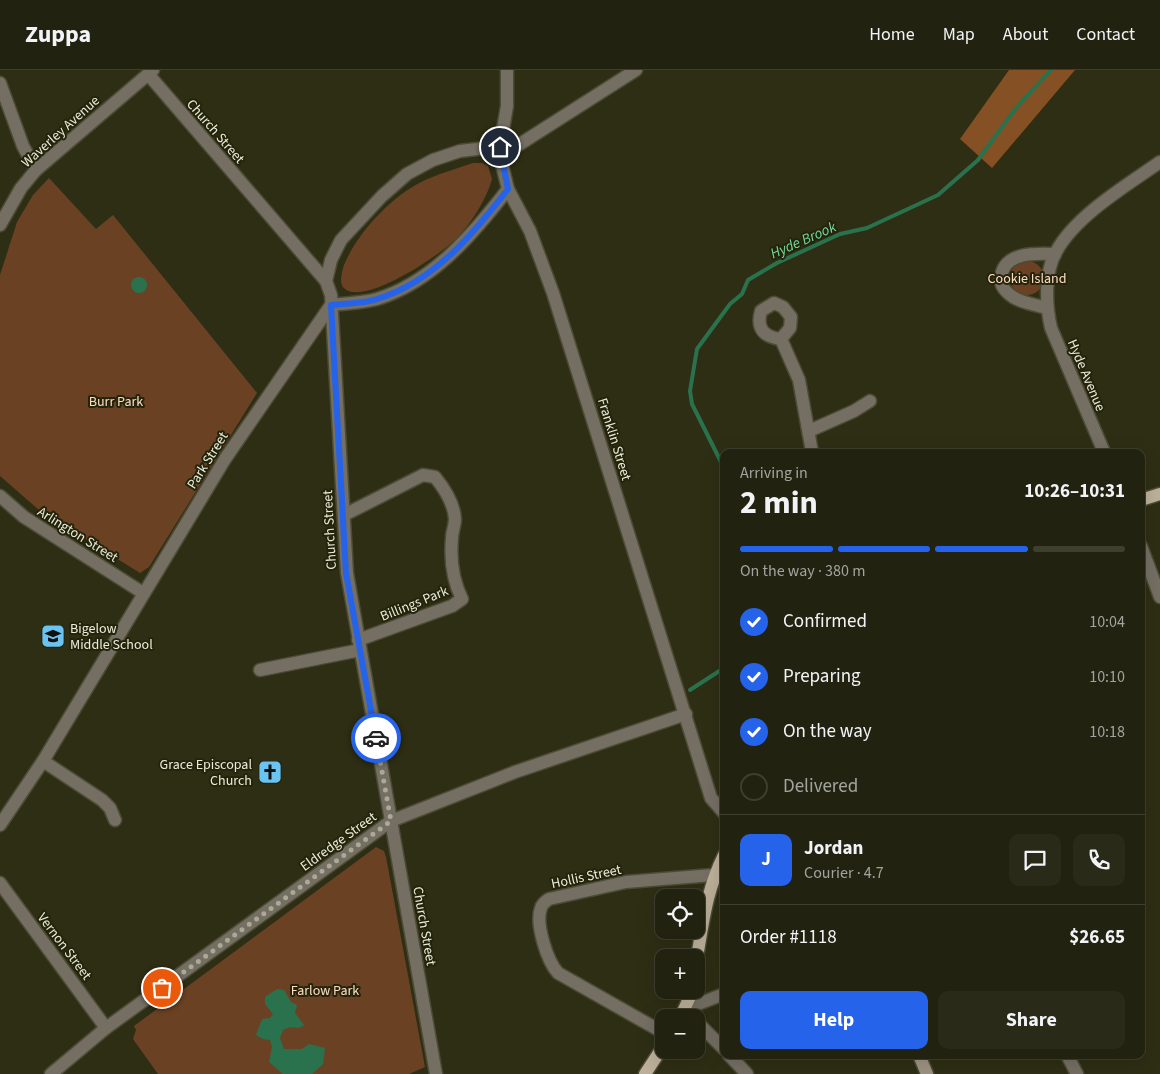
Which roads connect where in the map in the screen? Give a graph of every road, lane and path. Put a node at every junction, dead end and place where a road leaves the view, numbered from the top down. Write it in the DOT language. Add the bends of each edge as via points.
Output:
graph roads {
  1 [pos="507,70"];
  2 [pos="636,70"];
  3 [pos="150,72"];
  4 [pos="0,83"];
  5 [pos="500,147"];
  6 [pos="1160,163"];
  7 [pos="36,170"];
  8 [pos="508,189"];
  9 [pos="0,225"];
  10 [pos="1054,254"];
  11 [pos="326,281"];
  12 [pos="331,305"];
  13 [pos="1047,308"];
  14 [pos="782,339"];
  15 [pos="870,401"];
  16 [pos="810,431"];
  17 [pos="812,449"];
  18 [pos="1103,449"];
  19 [pos="1160,494"];
  20 [pos="0,496"];
  21 [pos="1145,499"];
  22 [pos="344,515"];
  23 [pos="1145,557"];
  24 [pos="143,593"];
  25 [pos="1160,597"];
  26 [pos="359,645"];
  27 [pos="260,670"];
  28 [pos="686,714"];
  29 [pos="43,761"];
  30 [pos="720,808"];
  31 [pos="115,820"];
  32 [pos="391,821"];
  33 [pos="0,825"];
  34 [pos="720,862"];
  35 [pos="713,875"];
  36 [pos="0,882"];
  37 [pos="699,949"];
  38 [pos="720,996"];
  39 [pos="697,1009"];
  40 [pos="106,1028"];
  41 [pos="655,1028"];
  42 [pos="705,1030"];
  43 [pos="720,1045"];
  44 [pos="655,1059"];
  45 [pos="733,1059"];
  46 [pos="921,1059"];
  47 [pos="1069,1059"];
  48 [pos="52,1074"];
  49 [pos="436,1074"];
  50 [pos="645,1074"];
  51 [pos="748,1074"];
  52 [pos="928,1074"];
  53 [pos="1077,1074"];
  1 -- 5 [label="street, Franklin Street" via="507,106"];
  2 -- 5 [label="street" via="526,141"];
  3 -- 7 [label="street, Waverley Avenue"];
  3 -- 11 [label="street, Church Street"];
  4 -- 7 [label="street" via="23,146"];
  5 -- 8 [label="street, Franklin Street"];
  5 -- 11 [label="street" via="460,151 433,160 408,174 340,240"];
  6 -- 10 [label="street, Hyde Avenue" via="1104,201"];
  7 -- 9 [label="street, Waverley Avenue" via="17,194"];
  8 -- 12 [label="street" via="470,236 445,260 416,280 375,300"];
  8 -- 28 [label="street, Franklin Street" via="530,231 554,293"];
  10 -- 13 [label="street, Hyde Avenue"];
  10 -- 13 [label="street" via="1034,252 1011,259 1001,272 1000,282 1014,298"];
  11 -- 12 [label="street, Church Street"];
  12 -- 22 [label="street, Church Street"];
  12 -- 24 [label="street, Park Street" via="225,459"];
  13 -- 18 [label="street, Hyde Avenue" via="1051,328"];
  14 -- 16 [label="street" via="798,380"];
  15 -- 16 [label="street"];
  16 -- 17 [label="street"];
  19 -- 21 [label="main road"];
  20 -- 24 [label="street, Arlington Street" via="24,518"];
  22 -- 26 [label="street, Church Street" via="346,573"];
  22 -- 26 [label="street, Billings Park" via="423,475 435,477 443,487 455,518 452,568 462,599"];
  23 -- 25 [label="street"];
  24 -- 29 [label="street, Park Street"];
  26 -- 27 [label="street"];
  26 -- 32 [label="street, Church Street"];
  28 -- 30 [label="street, Franklin Street" via="711,798"];
  28 -- 32 [label="street, Eldredge Street" via="515,772"];
  29 -- 31 [label="street" via="102,800"];
  29 -- 33 [label="street, Park Street"];
  32 -- 40 [label="street, Eldredge Street"];
  32 -- 49 [label="street, Church Street"];
  34 -- 35 [label="main road"];
  35 -- 37 [label="main road"];
  35 -- 41 [label="street, Hollis Street" via="626,882 549,899 541,905 539,915 551,966"];
  36 -- 40 [label="street, Vernon Street"];
  38 -- 39 [label="street"];
  40 -- 48 [label="street, Eldredge Street"];
  42 -- 43 [label="street"];
  44 -- 50 [label="main road"];
  45 -- 51 [label="street"];
  46 -- 52 [label="main road"];
  47 -- 53 [label="street"];
}
